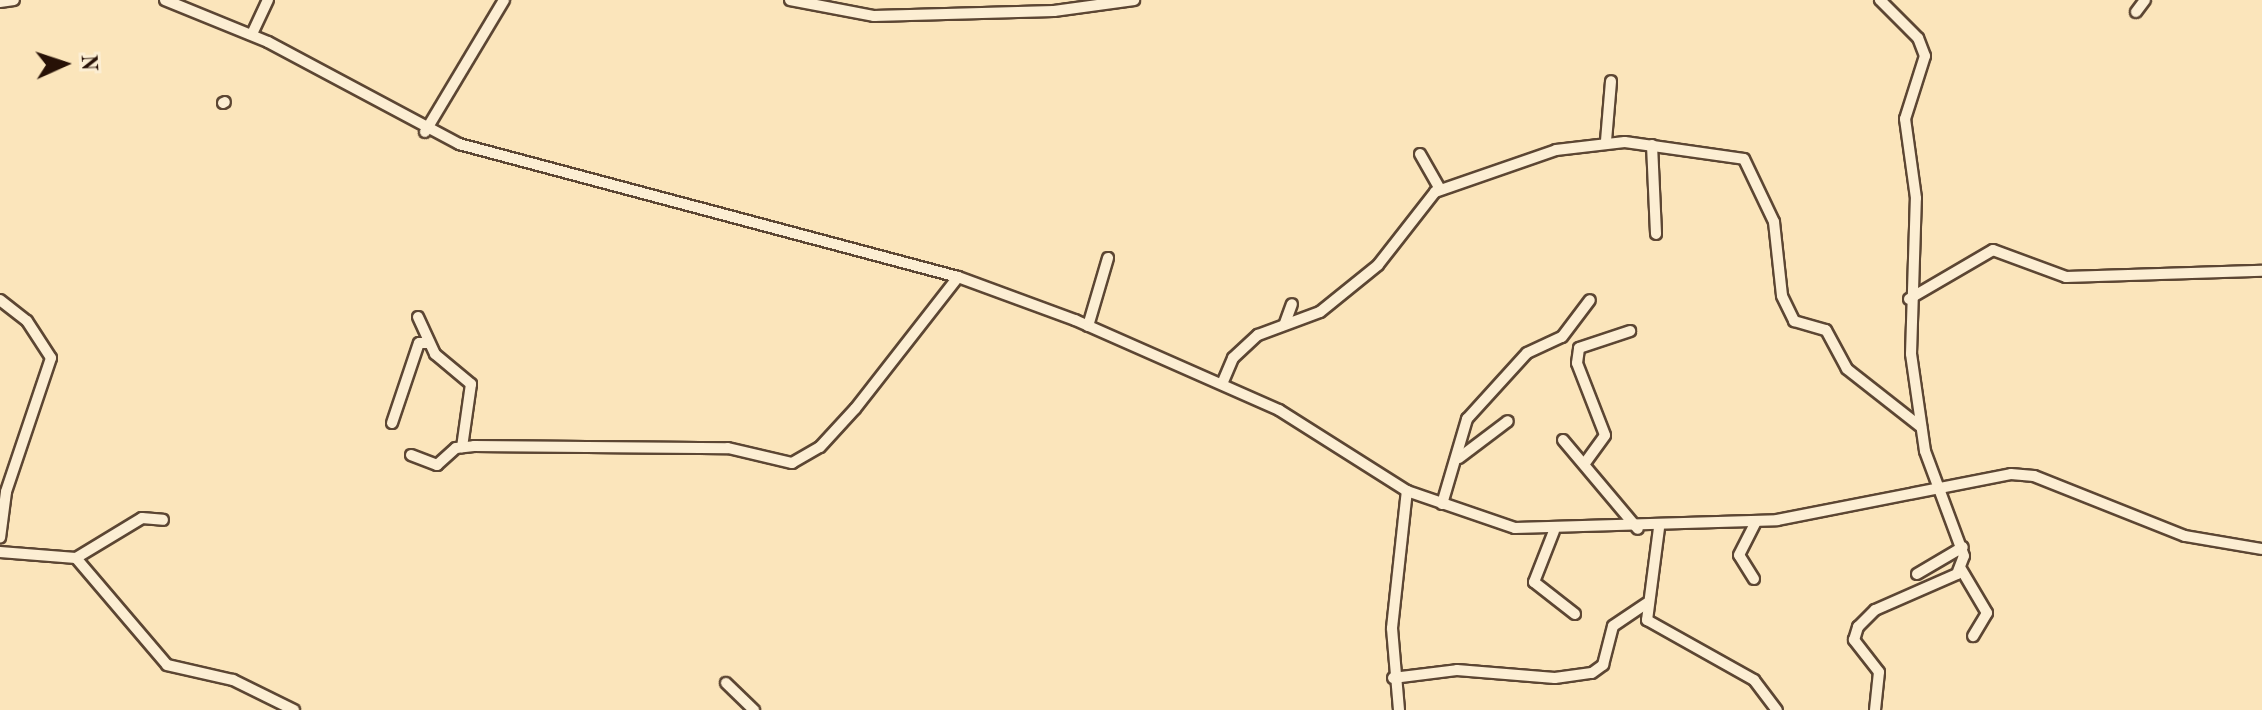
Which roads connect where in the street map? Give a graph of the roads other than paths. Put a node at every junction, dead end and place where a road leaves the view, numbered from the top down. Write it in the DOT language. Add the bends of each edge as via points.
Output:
graph roads {
  1 [pos="14,0"];
  2 [pos="165,0"];
  3 [pos="268,0"];
  4 [pos="504,0"];
  5 [pos="790,0"];
  6 [pos="1134,0"];
  7 [pos="1880,0"];
  8 [pos="2145,0"];
  9 [pos="0,2"];
  10 [pos="2136,12"];
  11 [pos="252,34"];
  12 [pos="1611,81"];
  13 [pos="425,132"];
  14 [pos="1606,141"];
  15 [pos="1652,145"];
  16 [pos="1420,154"];
  17 [pos="1440,189"];
  18 [pos="1656,234"];
  19 [pos="1108,258"];
  20 [pos="2262,271"];
  21 [pos="958,277"];
  22 [pos="1909,299"];
  23 [pos="0,300"];
  24 [pos="1590,300"];
  25 [pos="1292,304"];
  26 [pos="418,317"];
  27 [pos="1285,323"];
  28 [pos="1088,326"];
  29 [pos="1630,331"];
  30 [pos="427,343"];
  31 [pos="1222,384"];
  32 [pos="1508,421"];
  33 [pos="392,423"];
  34 [pos="1921,427"];
  35 [pos="1563,440"];
  36 [pos="462,447"];
  37 [pos="411,455"];
  38 [pos="1459,458"];
  39 [pos="1585,463"];
  40 [pos="1938,489"];
  41 [pos="1407,491"];
  42 [pos="1442,504"];
  43 [pos="163,520"];
  44 [pos="1756,522"];
  45 [pos="1659,528"];
  46 [pos="1638,529"];
  47 [pos="1554,531"];
  48 [pos="0,538"];
  49 [pos="1963,547"];
  50 [pos="2262,549"];
  51 [pos="0,552"];
  52 [pos="76,558"];
  53 [pos="1961,569"];
  54 [pos="1917,574"];
  55 [pos="1754,579"];
  56 [pos="1646,604"];
  57 [pos="1575,614"];
  58 [pos="1973,636"];
  59 [pos="1393,678"];
  60 [pos="726,683"];
  61 [pos="290,709"];
  62 [pos="754,710"];
  63 [pos="1399,710"];
  64 [pos="1777,710"];
  65 [pos="1875,710"];
  1 -- 9 [label="street"];
  2 -- 11 [label="street"];
  3 -- 11 [label="street"];
  4 -- 13 [label="street"];
  5 -- 6 [label="street" via="874,16 1054,11"];
  7 -- 22 [label="street" via="1918,38 1925,56 1905,119 1916,198"];
  8 -- 10 [label="street"];
  11 -- 13 [label="street"];
  12 -- 14 [label="street"];
  13 -- 21 [label="street"];
  14 -- 15 [label="street"];
  14 -- 17 [label="street"];
  15 -- 18 [label="street"];
  15 -- 34 [label="street" via="1744,159 1774,222 1782,296 1794,321 1826,330 1847,369"];
  16 -- 17 [label="street"];
  17 -- 27 [label="street" via="1378,265 1320,312"];
  19 -- 28 [label="street"];
  20 -- 22 [label="street" via="2066,277 1993,250"];
  21 -- 28 [label="street"];
  21 -- 36 [label="street" via="855,409 820,447 792,463 728,448"];
  22 -- 34 [label="street"];
  23 -- 48 [label="street" via="27,321 51,358 6,492"];
  24 -- 38 [label="street" via="1562,337 1527,353 1476,408 1462,430"];
  25 -- 27 [label="street"];
  26 -- 30 [label="street"];
  27 -- 31 [label="street" via="1243,348"];
  28 -- 31 [label="street"];
  29 -- 39 [label="street" via="1579,348 1577,363 1605,435"];
  30 -- 33 [label="street" via="419,343"];
  30 -- 36 [label="street" via="471,384"];
  31 -- 41 [label="street" via="1279,410"];
  32 -- 38 [label="street"];
  34 -- 40 [label="street"];
  35 -- 39 [label="street"];
  36 -- 37 [label="street" via="437,465"];
  38 -- 42 [label="street"];
  39 -- 46 [label="street"];
  40 -- 44 [label="street" via="1844,512"];
  40 -- 49 [label="street"];
  40 -- 50 [label="street" via="2034,476 2185,536"];
  41 -- 42 [label="street"];
  41 -- 59 [label="street"];
  42 -- 47 [label="street" via="1515,528"];
  43 -- 52 [label="street" via="142,518"];
  44 -- 45 [label="street"];
  44 -- 55 [label="street" via="1739,555"];
  45 -- 46 [label="street"];
  45 -- 56 [label="street"];
  46 -- 47 [label="street"];
  47 -- 57 [label="street" via="1534,582"];
  49 -- 53 [label="street"];
  49 -- 54 [label="street"];
  51 -- 52 [label="street"];
  52 -- 61 [label="street" via="167,665 233,680"];
  53 -- 58 [label="street" via="1987,613"];
  53 -- 65 [label="street" via="1923,595 1875,610 1858,627 1854,640 1879,672"];
  56 -- 59 [label="street" via="1613,626 1603,665 1592,673 1555,678 1457,670"];
  56 -- 64 [label="street" via="1647,620 1754,680"];
  59 -- 63 [label="street"];
  60 -- 62 [label="street"];
}
